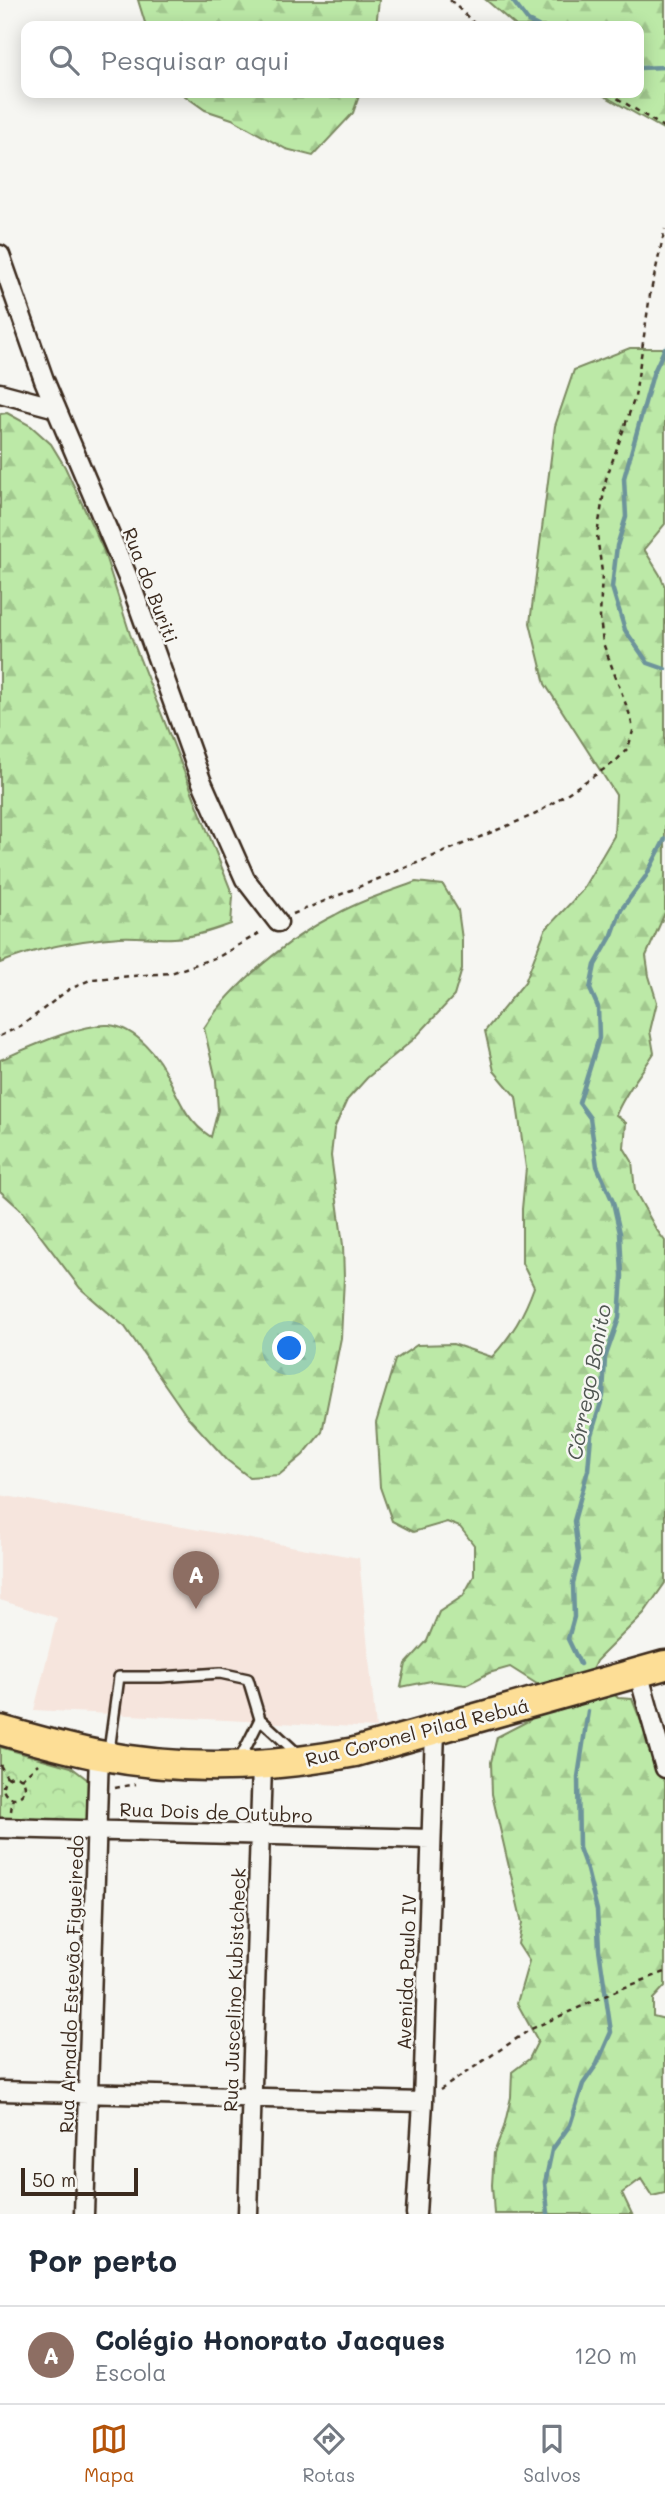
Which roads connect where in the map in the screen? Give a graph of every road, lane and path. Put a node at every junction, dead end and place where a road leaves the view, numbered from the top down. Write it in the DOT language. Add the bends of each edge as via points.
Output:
graph roads {
  1 [pos="450,0"];
  2 [pos="472,21"];
  3 [pos="617,98"];
  4 [pos="665,128"];
  5 [pos="665,229"];
  6 [pos="0,255"];
  7 [pos="0,393"];
  8 [pos="56,408"];
  9 [pos="278,922"];
  10 [pos="0,1036"];
  11 [pos="652,1669"];
  12 [pos="260,1719"];
  13 [pos="0,1730"];
  14 [pos="435,1730"];
  15 [pos="104,1756"];
  16 [pos="41,1761"];
  17 [pos="307,1762"];
  18 [pos="0,1765"];
  19 [pos="249,1767"];
  20 [pos="665,1768"];
  21 [pos="7,1778"];
  22 [pos="21,1779"];
  23 [pos="0,1828"];
  24 [pos="97,1830"];
  25 [pos="260,1835"];
  26 [pos="431,1839"];
  27 [pos="665,1972"];
  28 [pos="0,2091"];
  29 [pos="88,2093"];
  30 [pos="251,2098"];
  31 [pos="423,2102"];
  32 [pos="85,2214"];
  33 [pos="248,2214"];
  34 [pos="416,2214"];
  1 -- 2 [label="path"];
  3 -- 4 [label="path"];
  5 -- 9 [label="path" via="635,397 607,479 597,535 603,643 631,718 628,748 615,762 536,814"];
  6 -- 8 [label="street, Rua do Buriti"];
  7 -- 8 [label="street"];
  8 -- 9 [label="street, Rua do Buriti" via="131,585 201,780 245,878"];
  9 -- 10 [label="path" via="219,956 171,973 92,979"];
  11 -- 14 [label="main road, Rua Coronel Pilad Rebuá"];
  11 -- 20 [label="street"];
  12 -- 15 [label="lane" via="248,1679 220,1673 119,1677"];
  12 -- 17 [label="lane"];
  12 -- 19 [label="lane"];
  13 -- 15 [label="main road, Rua Coronel Pilad Rebuá"];
  14 -- 17 [label="main road, Rua Coronel Pilad Rebuá"];
  14 -- 26 [label="street, Avenida Paulo IV"];
  15 -- 19 [label="main road, Rua Coronel Pilad Rebuá"];
  15 -- 24 [label="street, Rua Arnaldo Estevão Figueiredo"];
  16 -- 22 [label="path"];
  17 -- 19 [label="main road, Rua Coronel Pilad Rebuá"];
  18 -- 21 [label="path"];
  19 -- 25 [label="street, Rua Juscelino Kubistcheck"];
  21 -- 22 [label="path"];
  21 -- 22 [label="path" via="3,1789 13,1797 24,1790"];
  23 -- 24 [label="street, Rua Dois de Outubro"];
  24 -- 25 [label="street, Rua Dois de Outubro"];
  24 -- 29 [label="street, Rua Arnaldo Estevão Figueiredo"];
  25 -- 26 [label="street, Rua Dois de Outubro"];
  25 -- 30 [label="street, Rua Juscelino Kubistcheck"];
  26 -- 31 [label="street, Avenida Paulo IV"];
  27 -- 31 [label="path" via="531,2029"];
  28 -- 29 [label="street"];
  29 -- 30 [label="street"];
  29 -- 32 [label="street, Rua Arnaldo Estevão Figueiredo"];
  30 -- 31 [label="street"];
  30 -- 33 [label="street, Rua Juscelino Kubistcheck"];
  31 -- 34 [label="street, Avenida Paulo IV"];
}
